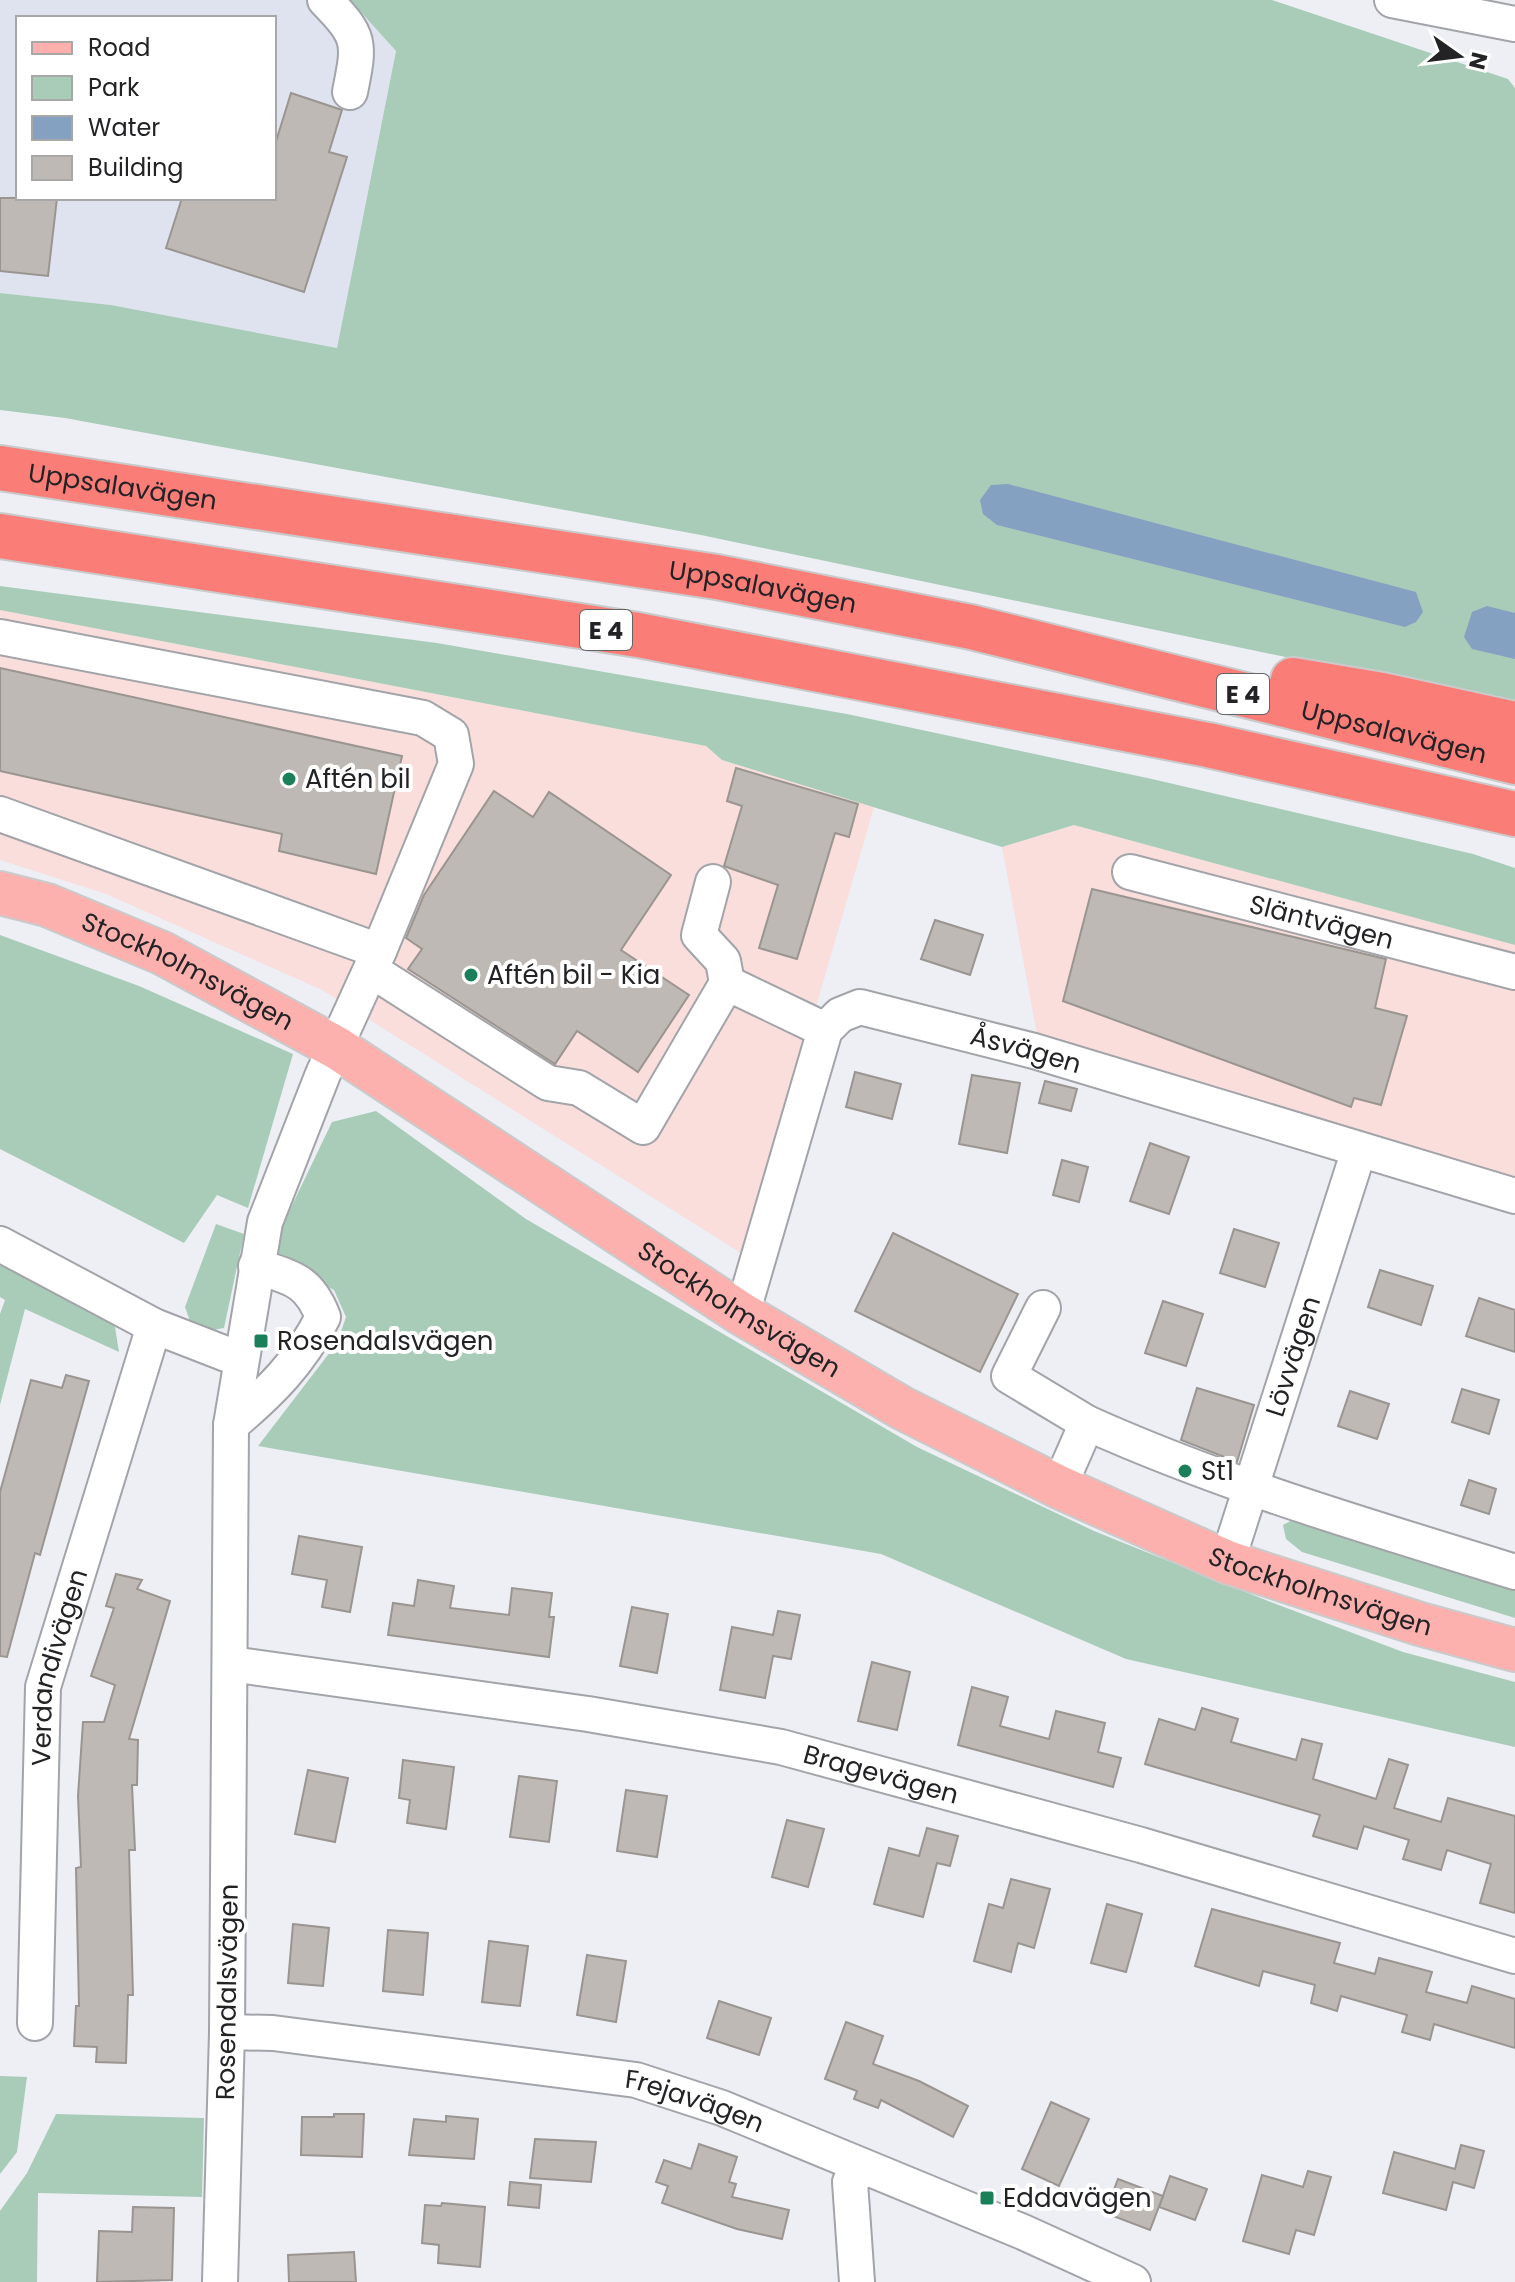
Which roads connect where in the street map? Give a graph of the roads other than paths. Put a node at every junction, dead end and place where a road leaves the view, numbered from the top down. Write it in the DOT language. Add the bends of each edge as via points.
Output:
graph roads {
  1 [pos="325,0"];
  2 [pos="1392,0"];
  3 [pos="1515,24"];
  4 [pos="350,92"];
  5 [pos="0,468"];
  6 [pos="0,536"];
  7 [pos="971,627"];
  8 [pos="0,637"];
  9 [pos="1515,724"];
  10 [pos="1208,745"];
  11 [pos="1515,762"];
  12 [pos="0,814"];
  13 [pos="1515,814"];
  14 [pos="1515,837"];
  15 [pos="1130,872"];
  16 [pos="713,882"];
  17 [pos="0,893"];
  18 [pos="375,961"];
  19 [pos="1515,972"];
  20 [pos="727,983"];
  21 [pos="825,1030"];
  22 [pos="337,1048"];
  23 [pos="1359,1150"];
  24 [pos="1515,1196"];
  25 [pos="0,1244"];
  26 [pos="256,1266"];
  27 [pos="1043,1308"];
  28 [pos="742,1314"];
  29 [pos="154,1326"];
  30 [pos="239,1359"];
  31 [pos="1087,1423"];
  32 [pos="231,1425"];
  33 [pos="1059,1487"];
  34 [pos="1250,1489"];
  35 [pos="1227,1562"];
  36 [pos="1515,1572"];
  37 [pos="1515,1650"];
  38 [pos="231,1664"];
  39 [pos="1515,1956"];
  40 [pos="35,2023"];
  41 [pos="227,2032"];
  42 [pos="862,2168"];
  43 [pos="220,2282"];
  44 [pos="857,2282"];
  45 [pos="1133,2282"];
  1 -- 4 [label="street" via="351,26 358,52"];
  2 -- 3 [label="street"];
  5 -- 7 [label="highway, Uppsalavägen / E 4" via="717,577"];
  6 -- 10 [label="highway, Uppsalavägen / E 4" via="638,635"];
  7 -- 9 [label="highway" via="1382,695"];
  7 -- 11 [label="highway, Uppsalavägen / E 4"];
  8 -- 18 [label="street, Rosendalsvägen" via="423,718 451,735 456,764"];
  10 -- 13 [label="highway, Uppsalavägen / E 4"];
  10 -- 14 [label="highway"];
  12 -- 18 [label="street"];
  15 -- 19 [label="street, Släntvägen"];
  16 -- 20 [label="street" via="699,935 723,961"];
  17 -- 22 [label="main road, Stockholmsvägen" via="47,905 162,953"];
  18 -- 20 [label="street" via="548,1083 579,1088 643,1127"];
  18 -- 22 [label="street, Rosendalsvägen"];
  20 -- 21 [label="street"];
  21 -- 23 [label="street, Åsvägen" via="840,1015 860,1007 1034,1051"];
  21 -- 28 [label="street"];
  22 -- 26 [label="street, Rosendalsvägen" via="265,1222"];
  22 -- 28 [label="main road, Stockholmsvägen"];
  23 -- 24 [label="street, Åsvägen"];
  23 -- 34 [label="street, Lövvägen"];
  25 -- 29 [label="street"];
  26 -- 30 [label="street, Rosendalsvägen"];
  26 -- 32 [label="street" via="288,1277 314,1294 323,1317 279,1384"];
  27 -- 31 [label="street" via="1009,1376"];
  28 -- 33 [label="main road, Stockholmsvägen" via="902,1408"];
  29 -- 30 [label="street"];
  29 -- 40 [label="street, Verdandivägen" via="43,1687"];
  30 -- 32 [label="street, Rosendalsvägen"];
  31 -- 33 [label="street"];
  31 -- 34 [label="street"];
  32 -- 38 [label="street, Rosendalsvägen"];
  33 -- 35 [label="main road, Stockholmsvägen"];
  34 -- 35 [label="street, Lövvägen"];
  34 -- 36 [label="street"];
  35 -- 37 [label="main road, Stockholmsvägen"];
  38 -- 39 [label="street, Bragevägen" via="781,1747 1141,1845"];
  38 -- 41 [label="street, Rosendalsvägen"];
  41 -- 42 [label="street, Frejavägen" via="273,2033 636,2080 722,2108"];
  41 -- 43 [label="street, Rosendalsvägen"];
  42 -- 44 [label="street" via="850,2182"];
  42 -- 45 [label="street, Frejavägen"];
}
